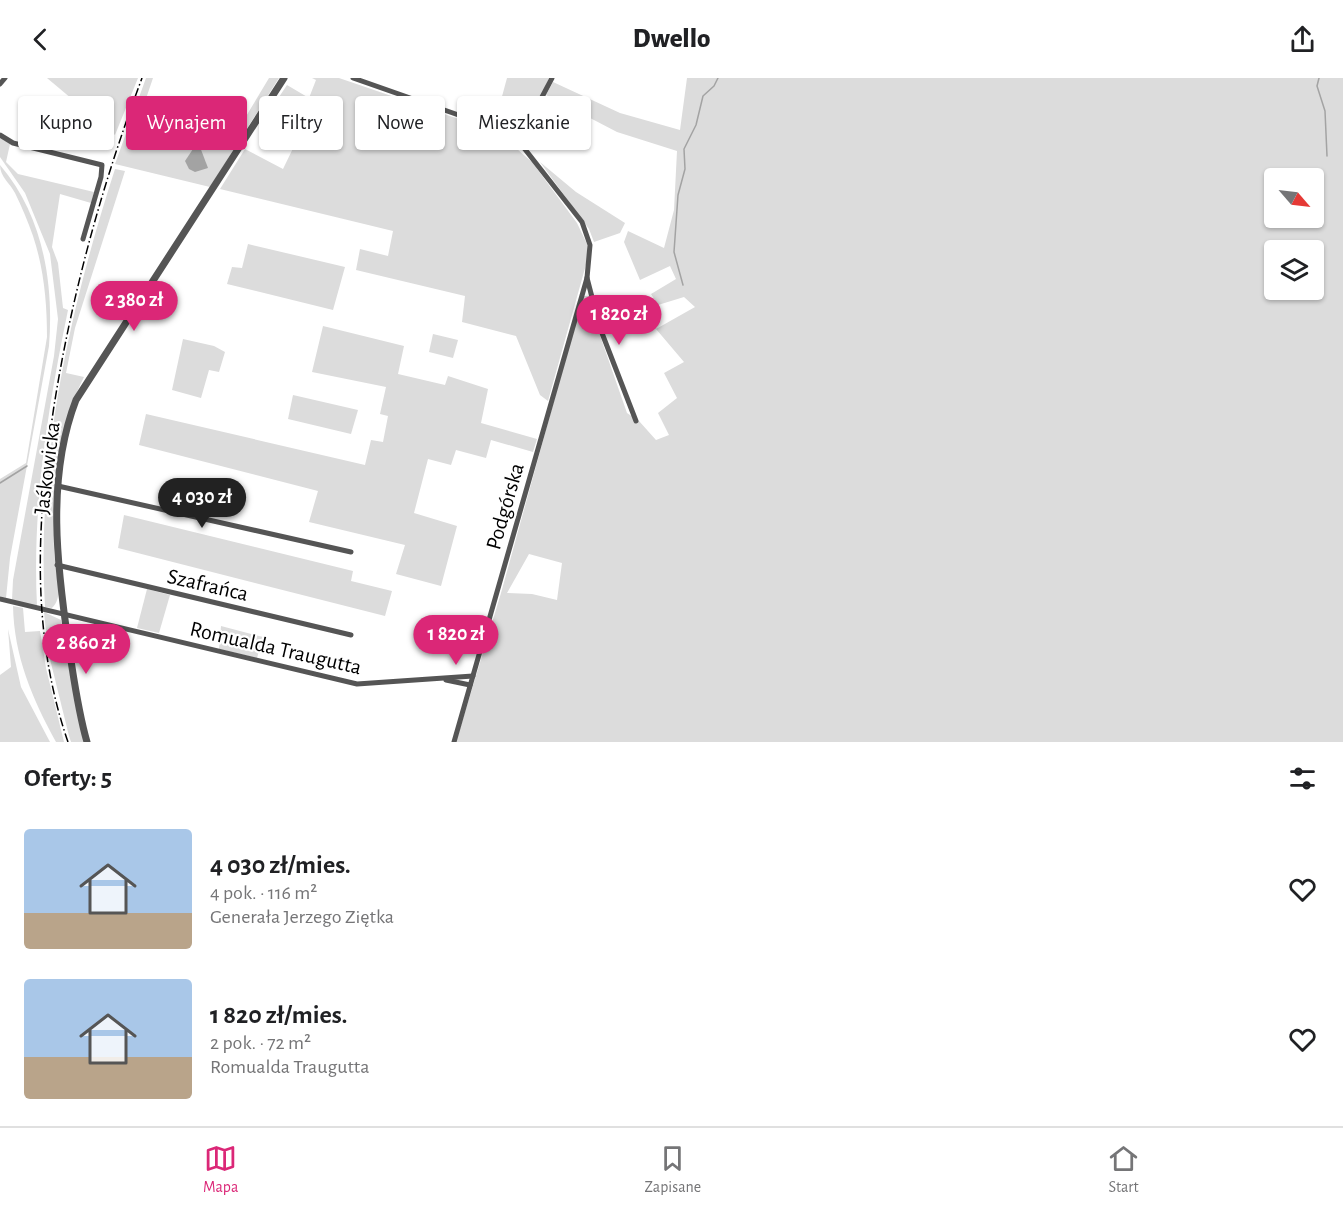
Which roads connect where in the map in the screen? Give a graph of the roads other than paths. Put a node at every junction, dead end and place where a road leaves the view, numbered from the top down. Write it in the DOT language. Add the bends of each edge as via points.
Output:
graph roads {
  1 [pos="4,78"];
  2 [pos="284,78"];
  3 [pos="353,78"];
  4 [pos="552,78"];
  5 [pos="0,84"];
  6 [pos="543,96"];
  7 [pos="457,114"];
  8 [pos="0,135"];
  9 [pos="526,150"];
  10 [pos="83,239"];
  11 [pos="587,278"];
  12 [pos="636,421"];
  13 [pos="58,486"];
  14 [pos="351,552"];
  15 [pos="57,565"];
  16 [pos="0,599"];
  17 [pos="64,614"];
  18 [pos="351,635"];
  19 [pos="473,676"];
  20 [pos="442,679"];
  21 [pos="470,685"];
  22 [pos="87,742"];
  23 [pos="454,742"];
  1 -- 5 [label="street"];
  2 -- 13 [label="street, Jaśkowicka" via="76,400 65,429"];
  3 -- 7 [label="street"];
  4 -- 6 [label="street"];
  8 -- 10 [label="street" via="13,143 101,164 101,177"];
  9 -- 11 [label="street, Podgórska" via="582,222 590,245"];
  11 -- 12 [label="street, Podgórska" via="600,328"];
  11 -- 19 [label="street, Podgórska"];
  13 -- 14 [label="street"];
  13 -- 15 [label="street, Jaśkowicka"];
  15 -- 17 [label="street, Jaśkowicka"];
  15 -- 18 [label="street, Szafrańca"];
  16 -- 17 [label="street, Romualda Traugutta"];
  17 -- 20 [label="street, Romualda Traugutta" via="357,684"];
  17 -- 22 [label="street, Jaśkowicka"];
  19 -- 20 [label="street, Romualda Traugutta"];
  19 -- 21 [label="street, Podgórska"];
  20 -- 21 [label="street, Romualda Traugutta"];
  21 -- 23 [label="street, Podgórska"];
}
